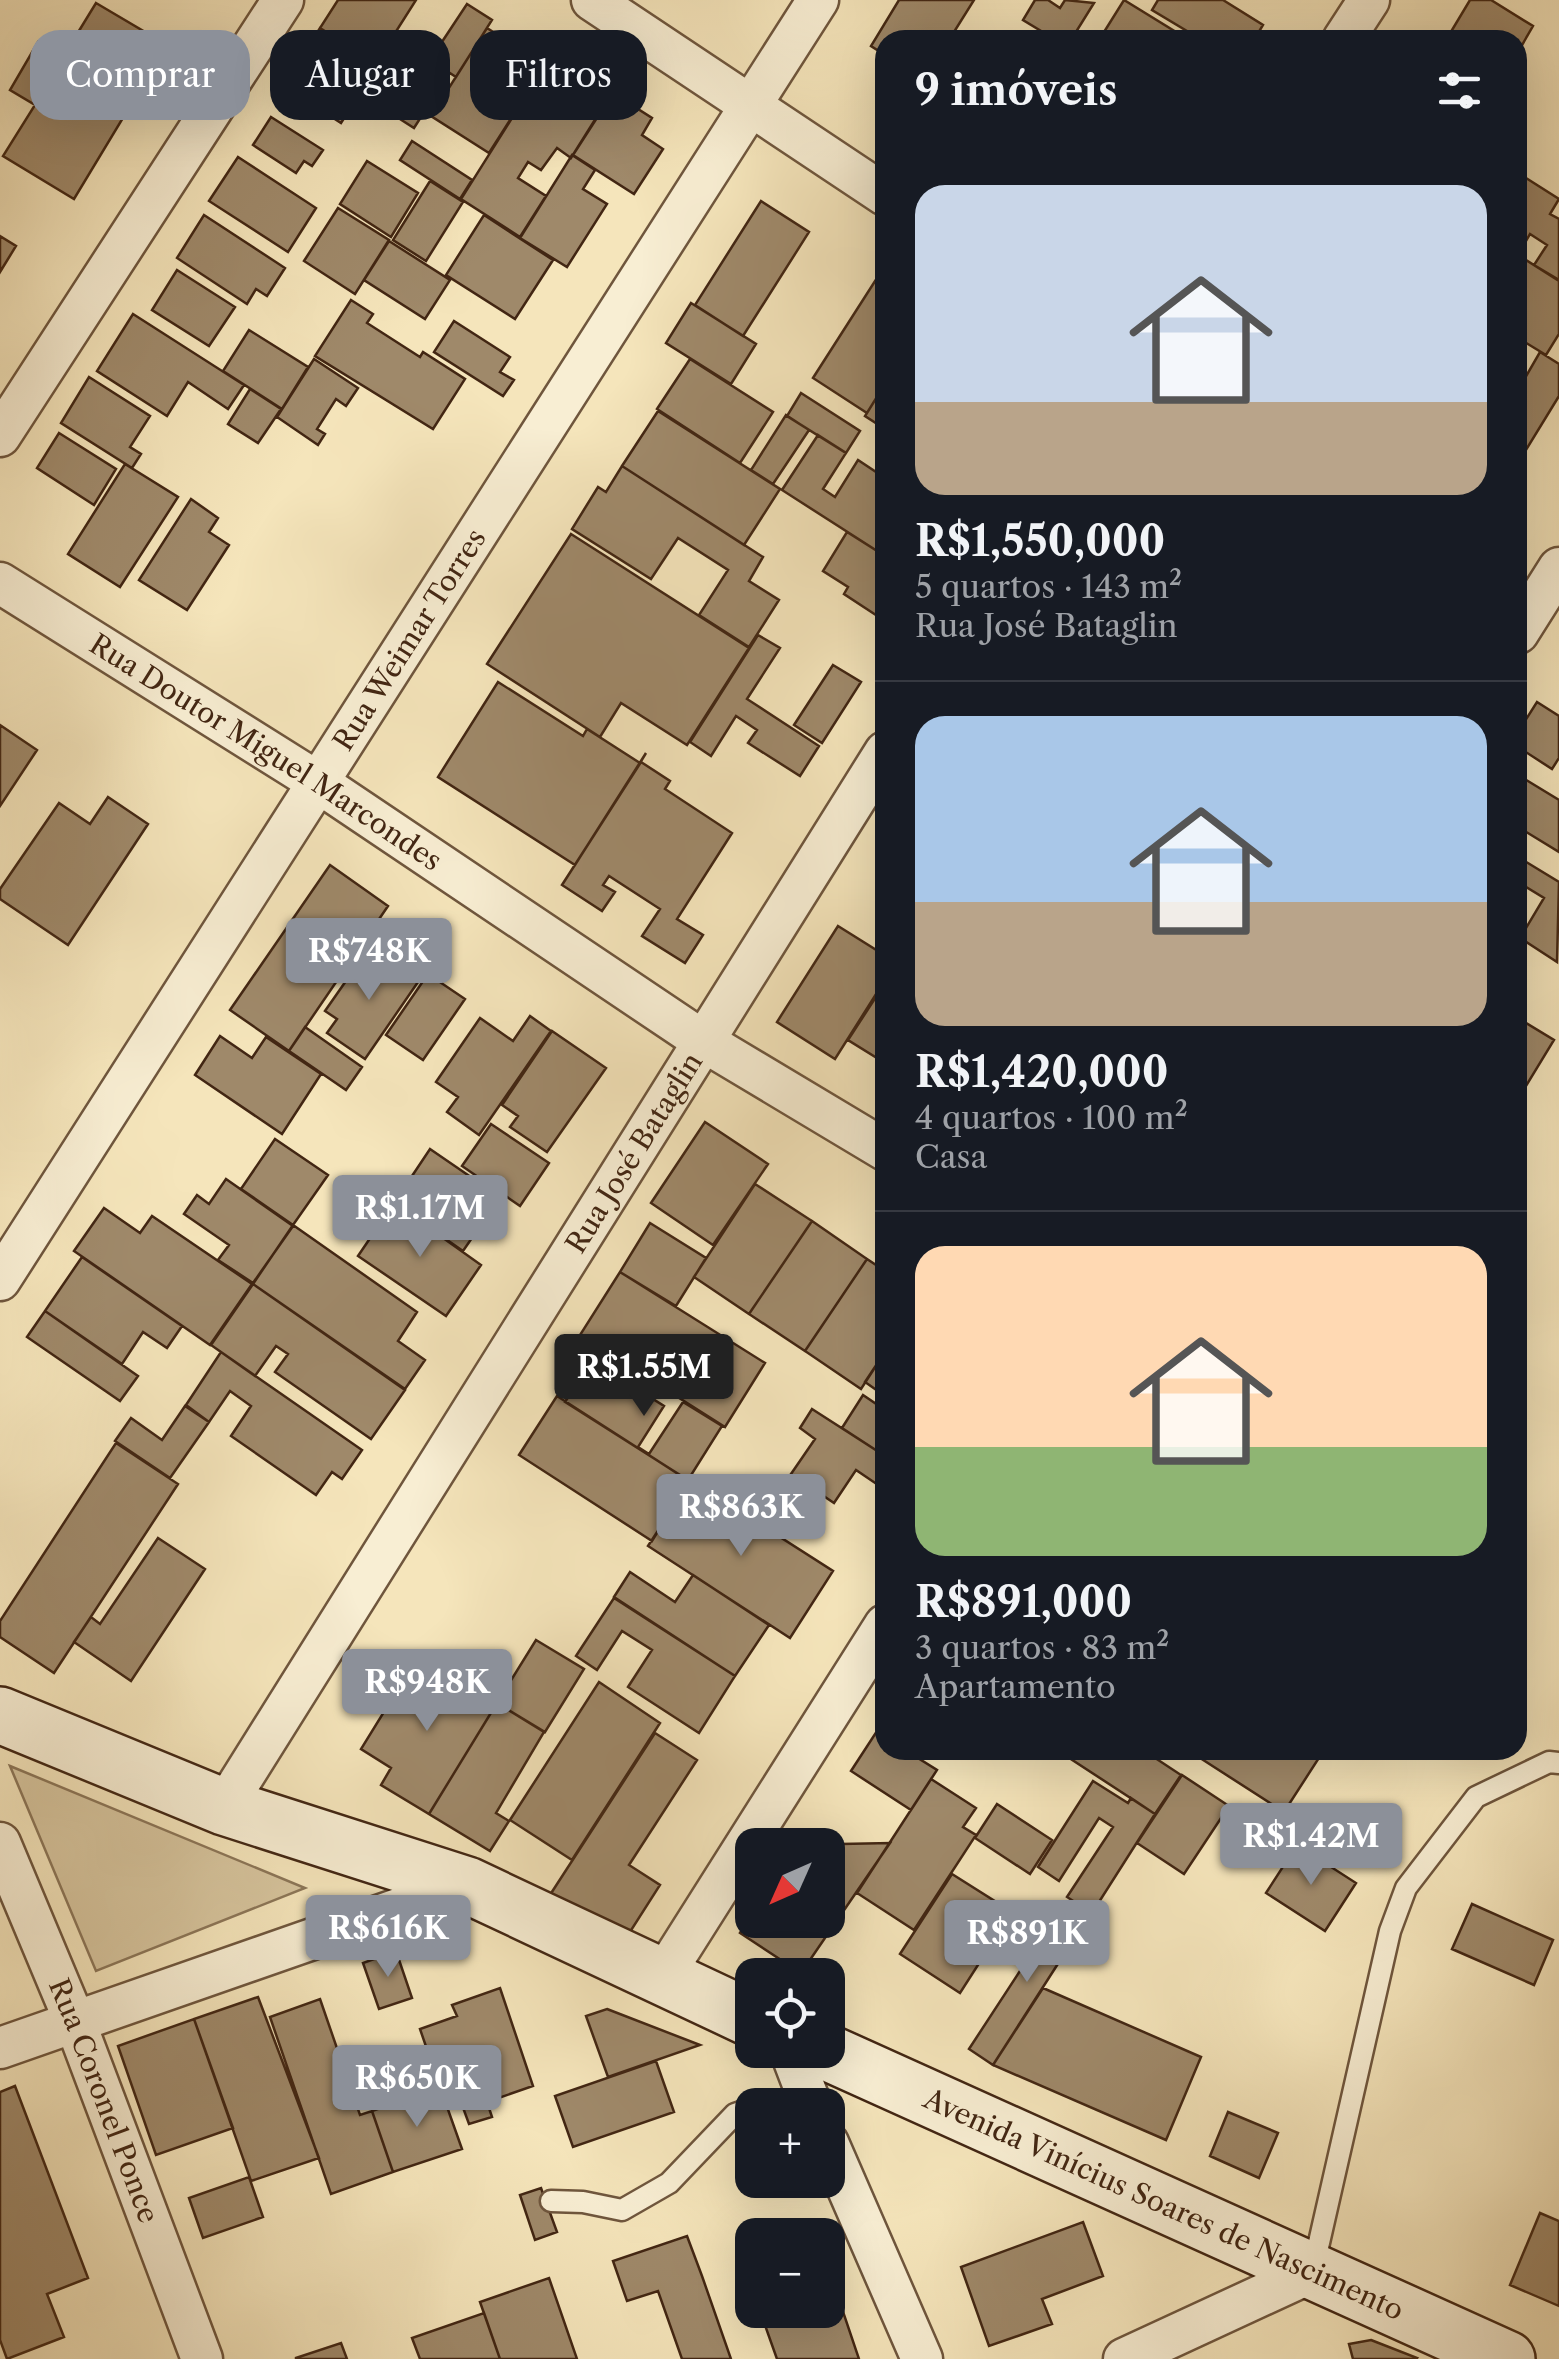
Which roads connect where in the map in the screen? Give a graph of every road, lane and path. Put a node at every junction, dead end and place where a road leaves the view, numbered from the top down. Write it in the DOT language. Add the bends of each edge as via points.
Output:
graph roads {
  1 [pos="283,0"];
  2 [pos="592,0"];
  3 [pos="818,0"];
  4 [pos="1369,0"];
  5 [pos="1350,30"];
  6 [pos="749,107"];
  7 [pos="875,189"];
  8 [pos="0,436"];
  9 [pos="1559,568"];
  10 [pos="0,583"];
  11 [pos="1532,615"];
  12 [pos="875,768"];
  13 [pos="316,781"];
  14 [pos="703,1042"];
  15 [pos="875,1144"];
  16 [pos="0,1280"];
  17 [pos="875,1641"];
  18 [pos="0,1714"];
  19 [pos="1559,1763"];
  20 [pos="224,1807"];
  21 [pos="0,1842"];
  22 [pos="467,1885"];
  23 [pos="661,1978"];
  24 [pos="735,2011"];
  25 [pos="75,2022"];
  26 [pos="0,2048"];
  27 [pos="845,2060"];
  28 [pos="735,2114"];
  29 [pos="845,2183"];
  30 [pos="551,2201"];
  31 [pos="1312,2272"];
  32 [pos="202,2359"];
  33 [pos="922,2359"];
  34 [pos="1124,2359"];
  35 [pos="1507,2359"];
  1 -- 8 [label="street"];
  2 -- 6 [label="street"];
  3 -- 6 [label="street, Rua Weimar Torres"];
  4 -- 5 [label="street"];
  6 -- 7 [label="street"];
  6 -- 13 [label="street, Rua Weimar Torres"];
  9 -- 11 [label="street"];
  10 -- 13 [label="street, Rua Doutor Miguel Marcondes"];
  12 -- 14 [label="street, Rua José Bataglin"];
  13 -- 14 [label="street, Rua Doutor Miguel Marcondes"];
  13 -- 16 [label="street, Rua Weimar Torres"];
  14 -- 15 [label="street, Rua Doutor Miguel Marcondes"];
  14 -- 20 [label="street, Rua José Bataglin"];
  17 -- 23 [label="street"];
  18 -- 20 [label="street"];
  19 -- 31 [label="lane" via="1476,1798 1406,1888 1390,1931"];
  20 -- 22 [label="street"];
  21 -- 25 [label="street, Rua Coronel Ponce"];
  22 -- 23 [label="street"];
  22 -- 25 [label="street"];
  23 -- 24 [label="street"];
  25 -- 26 [label="street"];
  25 -- 32 [label="street, Rua Coronel Ponce"];
  27 -- 31 [label="street, Avenida Vinícius Soares de Nascimento"];
  28 -- 30 [label="lane" via="668,2183 622,2210"];
  29 -- 33 [label="street"];
  31 -- 34 [label="street"];
  31 -- 35 [label="street, Avenida Vinícius Soares de Nascimento"];
}
